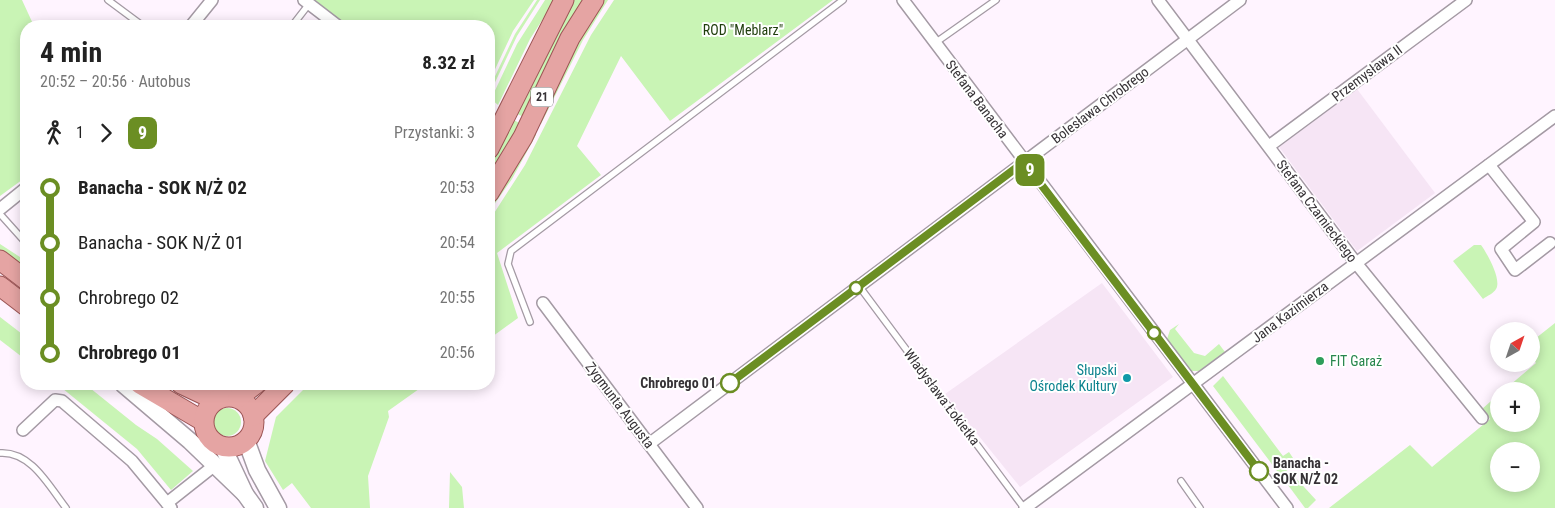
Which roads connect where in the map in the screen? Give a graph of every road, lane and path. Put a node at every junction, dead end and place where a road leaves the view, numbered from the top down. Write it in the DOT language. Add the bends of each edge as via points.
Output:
graph roads {
  1 [pos="108,0"];
  2 [pos="212,0"];
  3 [pos="564,0"];
  4 [pos="594,0"];
  5 [pos="843,0"];
  6 [pos="903,0"];
  7 [pos="996,0"];
  8 [pos="1158,0"];
  9 [pos="1240,0"];
  10 [pos="1466,0"];
  11 [pos="307,2"];
  12 [pos="134,20"];
  13 [pos="197,20"];
  14 [pos="296,20"];
  15 [pos="330,20"];
  16 [pos="1188,39"];
  17 [pos="935,44"];
  18 [pos="1555,116"];
  19 [pos="495,127"];
  20 [pos="1268,146"];
  21 [pos="1024,162"];
  22 [pos="1489,164"];
  23 [pos="495,183"];
  24 [pos="20,193"];
  25 [pos="0,209"];
  26 [pos="0,214"];
  27 [pos="20,236"];
  28 [pos="1550,242"];
  29 [pos="0,260"];
  30 [pos="1356,263"];
  31 [pos="20,275"];
  32 [pos="0,286"];
  33 [pos="859,286"];
  34 [pos="20,301"];
  35 [pos="543,303"];
  36 [pos="530,322"];
  37 [pos="1193,383"];
  38 [pos="130,390"];
  39 [pos="150,390"];
  40 [pos="194,390"];
  41 [pos="248,390"];
  42 [pos="279,390"];
  43 [pos="238,398"];
  44 [pos="215,400"];
  45 [pos="253,416"];
  46 [pos="1482,418"];
  47 [pos="203,421"];
  48 [pos="23,430"];
  49 [pos="246,440"];
  50 [pos="649,444"];
  51 [pos="223,446"];
  52 [pos="0,453"];
  53 [pos="215,465"];
  54 [pos="1181,481"];
  55 [pos="245,494"];
  56 [pos="169,505"];
  57 [pos="66,508"];
  58 [pos="255,508"];
  59 [pos="278,508"];
  60 [pos="697,508"];
  61 [pos="1024,508"];
  62 [pos="1200,508"];
  63 [pos="1287,508"];
  1 -- 12 [label="lane"];
  2 -- 13 [label="street"];
  3 -- 19 [label="main road, 21"];
  4 -- 23 [label="main road, 21" via="570,38 522,137"];
  5 -- 36 [label="lane" via="511,251 508,264"];
  6 -- 17 [label="street, Stefana Banacha"];
  7 -- 17 [label="lane"];
  8 -- 16 [label="street, Stefana Czarnieckiego"];
  9 -- 16 [label="street, Bolesława Chrobrego"];
  10 -- 20 [label="street, Przemysława II"];
  11 -- 14 [label="lane"];
  11 -- 15 [label="street"];
  16 -- 20 [label="street, Stefana Czarnieckiego"];
  16 -- 21 [label="street, Bolesława Chrobrego"];
  17 -- 21 [label="street, Stefana Banacha"];
  18 -- 22 [label="street, Jana Kazimierza"];
  20 -- 30 [label="street, Stefana Czarnieckiego"];
  21 -- 33 [label="street, Bolesława Chrobrego"];
  21 -- 37 [label="street, Stefana Banacha"];
  22 -- 28 [label="street" via="1534,222 1501,249 1515,270"];
  22 -- 30 [label="street, Jana Kazimierza"];
  24 -- 25 [label="street"];
  26 -- 27 [label="lane"];
  29 -- 31 [label="main road"];
  30 -- 37 [label="street, Jana Kazimierza"];
  30 -- 46 [label="street, Stefana Czarnieckiego"];
  32 -- 34 [label="main road"];
  33 -- 50 [label="street, Bolesława Chrobrego"];
  33 -- 61 [label="lane, Władysława Łokietka"];
  35 -- 50 [label="street, Zygmunta Augusta"];
  37 -- 61 [label="street, Jana Kazimierza"];
  37 -- 63 [label="street, Stefana Banacha"];
  38 -- 53 [label="street"];
  39 -- 47 [label="main road"];
  40 -- 44 [label="main road"];
  41 -- 43 [label="main road"];
  42 -- 45 [label="main road"];
  43 -- 44 [label="main road" via="230,396"];
  43 -- 45 [label="main road" via="250,408"];
  44 -- 47 [label="main road"];
  45 -- 49 [label="main road" via="253,429"];
  47 -- 51 [label="main road" via="209,437"];
  48 -- 56 [label="street" via="55,400 62,400 132,461"];
  49 -- 51 [label="main road" via="239,445"];
  49 -- 59 [label="street" via="257,470"];
  50 -- 60 [label="street, Zygmunta Augusta"];
  51 -- 55 [label="street"];
  52 -- 57 [label="lane" via="16,455 29,463"];
  53 -- 55 [label="street"];
  53 -- 56 [label="street"];
  54 -- 62 [label="lane"];
  55 -- 58 [label="street"];
}
